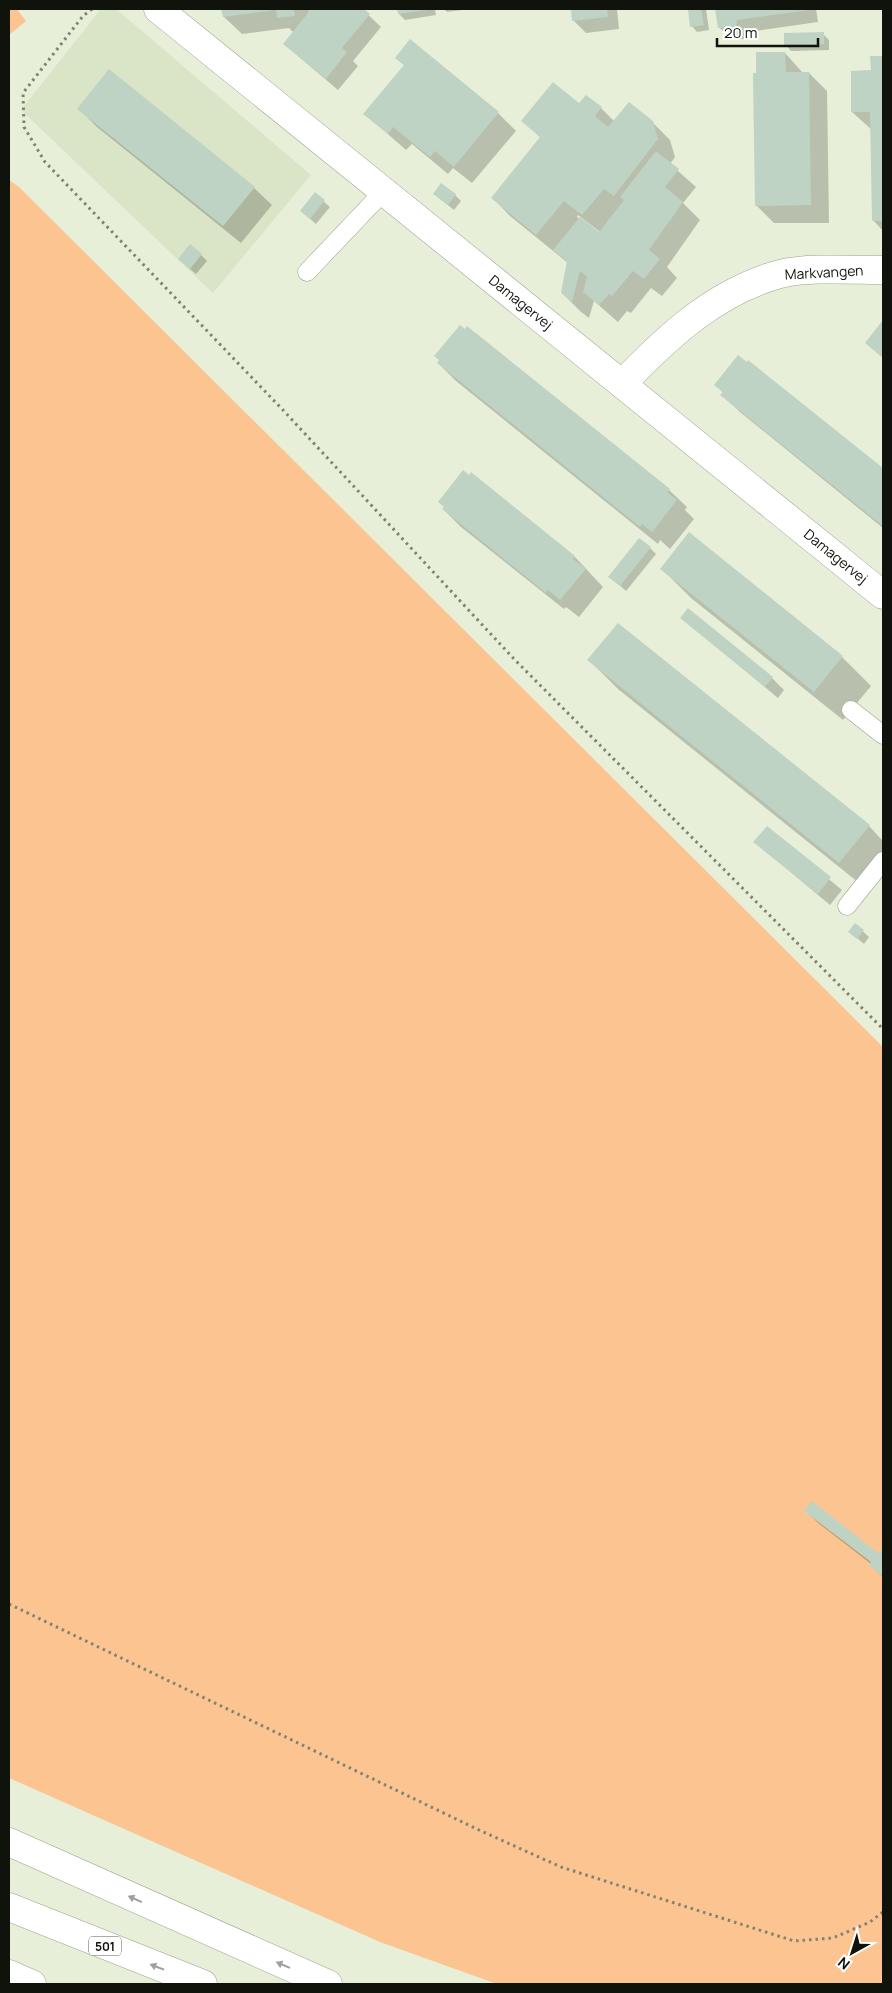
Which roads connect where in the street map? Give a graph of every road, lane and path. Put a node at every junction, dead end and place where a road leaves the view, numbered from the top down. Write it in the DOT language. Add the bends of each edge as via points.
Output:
graph roads {
  1 [pos="92,9"];
  2 [pos="158,9"];
  3 [pos="384,192"];
  4 [pos="883,270"];
  5 [pos="307,272"];
  6 [pos="622,384"];
  7 [pos="883,595"];
  8 [pos="851,710"];
  9 [pos="883,735"];
  10 [pos="883,861"];
  11 [pos="847,906"];
  12 [pos="883,1029"];
  13 [pos="9,1604"];
  14 [pos="9,1842"];
  15 [pos="9,1907"];
  16 [pos="883,1912"];
  17 [pos="9,1974"];
  18 [pos="32,1984"];
  19 [pos="203,1984"];
  20 [pos="328,1984"];
  1 -- 12 [label="path" via="83,16 23,93 24,126 45,162 282,409 514,659"];
  2 -- 3 [label="main road, Damagervej"];
  3 -- 5 [label="lane"];
  3 -- 6 [label="main road, Damagervej"];
  4 -- 6 [label="main road, Markvangen" via="782,273 746,286 703,310 669,337"];
  6 -- 7 [label="main road, Damagervej"];
  8 -- 9 [label="lane"];
  10 -- 11 [label="lane"];
  13 -- 16 [label="path" via="561,1867 794,1941 834,1938 870,1922"];
  20 -- 14 [label="main road, one-way"];
  19 -- 15 [label="main road, 501, one-way"];
  17 -- 18 [label="main road"];
}
